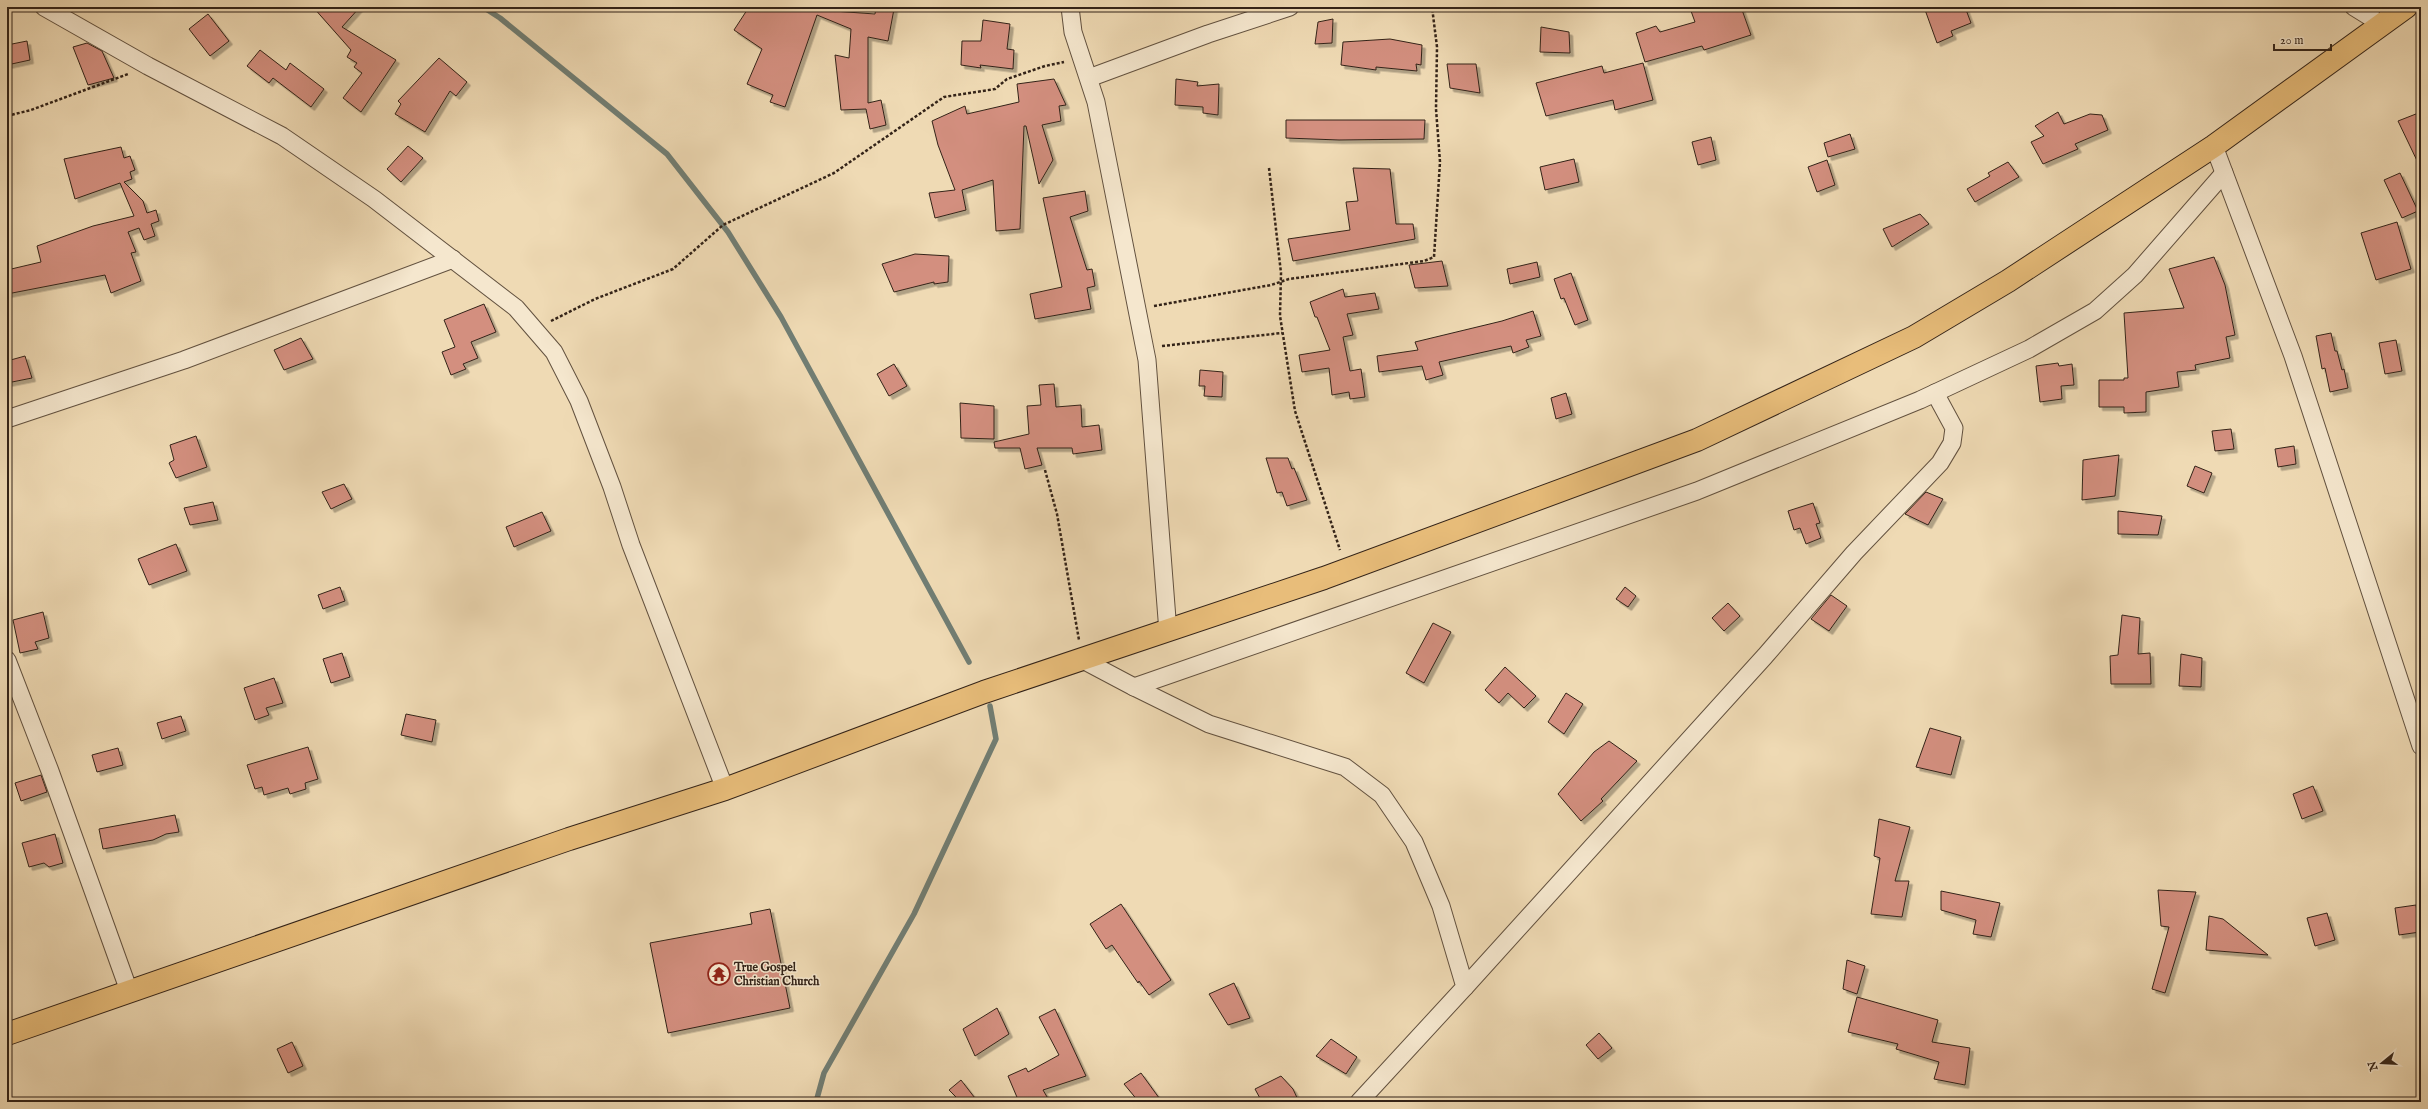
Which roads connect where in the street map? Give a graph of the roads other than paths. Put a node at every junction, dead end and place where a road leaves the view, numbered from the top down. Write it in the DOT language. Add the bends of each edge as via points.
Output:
graph roads {
  1 [pos="44,7"];
  2 [pos="1070,7"];
  3 [pos="1290,7"];
  4 [pos="2354,7"];
  5 [pos="2406,7"];
  6 [pos="2383,25"];
  7 [pos="1089,78"];
  8 [pos="2214,146"];
  9 [pos="2224,174"];
  10 [pos="453,259"];
  11 [pos="1935,393"];
  12 [pos="7,419"];
  13 [pos="1168,632"];
  14 [pos="7,660"];
  15 [pos="1083,660"];
  16 [pos="1134,687"];
  17 [pos="2421,746"];
  18 [pos="724,789"];
  19 [pos="1464,987"];
  20 [pos="129,991"];
  21 [pos="7,1034"];
  22 [pos="1359,1102"];
  1 -- 10 [label="street" via="148,66 282,136 374,199"];
  2 -- 7 [label="street" via="1073,32"];
  3 -- 7 [label="street"];
  4 -- 6 [label="street"];
  5 -- 6 [label="highway"];
  6 -- 8 [label="highway"];
  7 -- 13 [label="street" via="1096,102 1144,347"];
  8 -- 9 [label="street"];
  8 -- 13 [label="highway" via="2008,281 1914,337 1697,440 1324,578"];
  9 -- 11 [label="street" via="2135,275 2094,311 2029,348"];
  9 -- 17 [label="street" via="2294,356"];
  10 -- 12 [label="street" via="184,360"];
  10 -- 18 [label="street" via="516,308 554,352 579,402"];
  11 -- 16 [label="street" via="1697,491"];
  11 -- 19 [label="street" via="1954,428 1952,443 1940,463 1854,553 1765,656"];
  13 -- 15 [label="highway"];
  14 -- 20 [label="street"];
  15 -- 16 [label="street"];
  15 -- 18 [label="highway" via="984,692"];
  16 -- 19 [label="street" via="1210,724 1345,767 1382,795 1414,842 1441,906"];
  18 -- 20 [label="highway" via="569,839"];
  19 -- 22 [label="street"];
  20 -- 21 [label="highway"];
}
